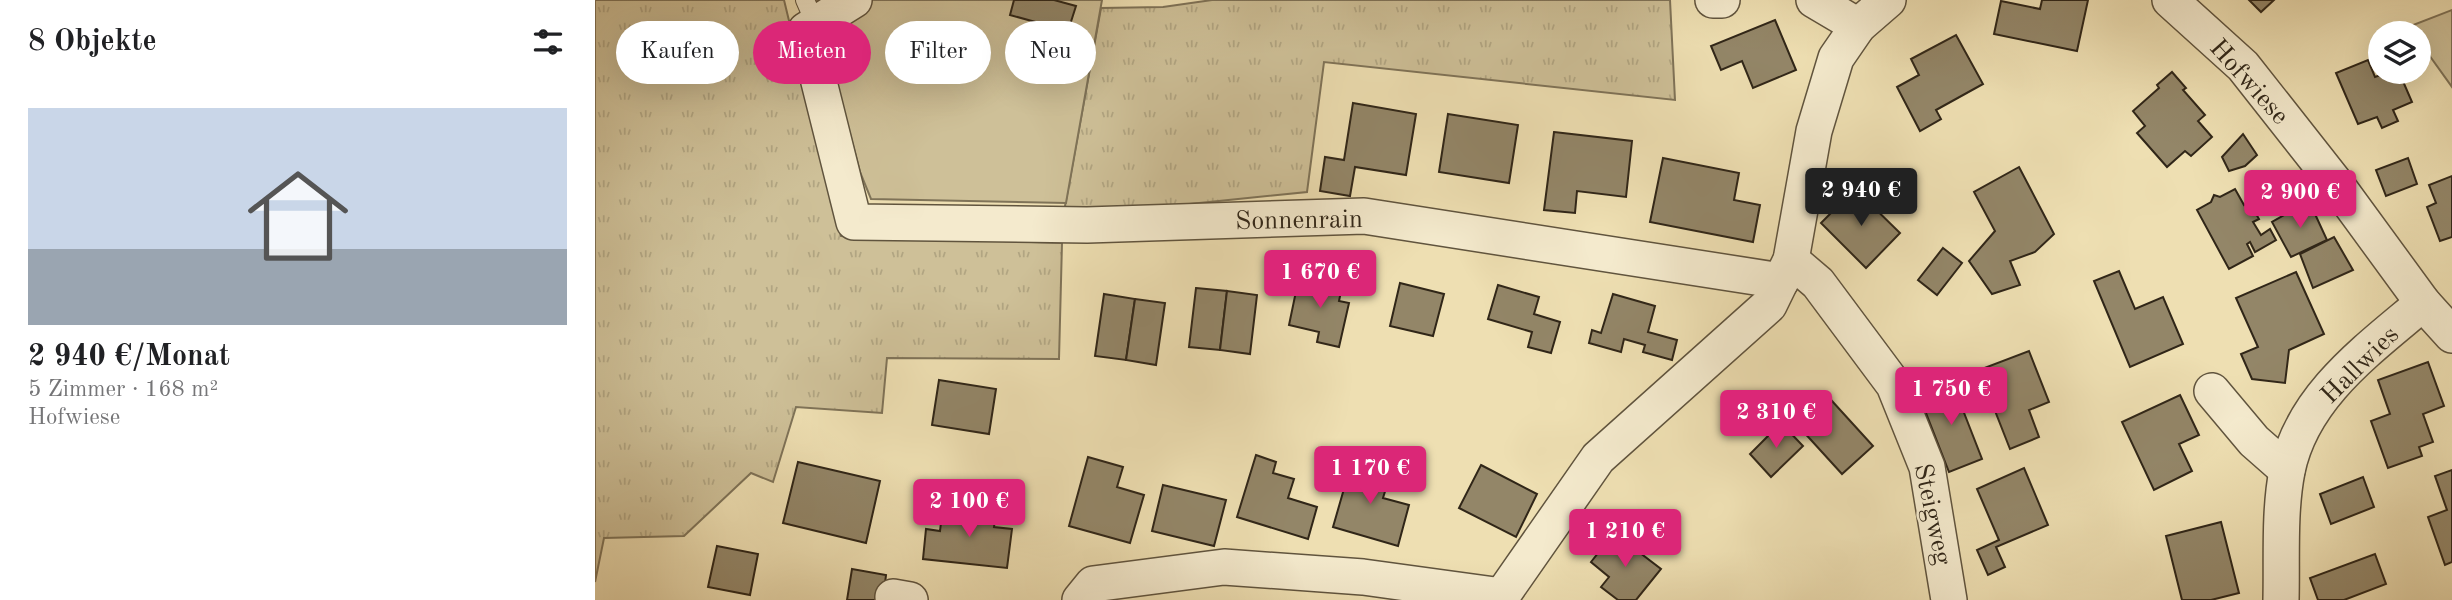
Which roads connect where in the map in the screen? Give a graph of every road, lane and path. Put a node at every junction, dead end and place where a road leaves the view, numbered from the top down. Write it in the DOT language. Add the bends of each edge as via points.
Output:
graph roads {
  1 [pos="854,0"];
  2 [pos="1713,0"];
  3 [pos="1722,0"];
  4 [pos="1814,0"];
  5 [pos="1888,0"];
  6 [pos="2170,0"];
  7 [pos="811,12"];
  8 [pos="1859,26"];
  9 [pos="1786,270"];
  10 [pos="2423,303"];
  11 [pos="2452,335"];
  12 [pos="2212,391"];
  13 [pos="2287,470"];
  14 [pos="1501,598"];
  15 [pos="1080,600"];
  16 [pos="1949,600"];
  17 [pos="2281,600"];
  1 -- 7 [label="street"];
  2 -- 3 [label="street"];
  4 -- 8 [label="street"];
  5 -- 8 [label="street"];
  6 -- 10 [label="street, Hofwiese" via="2243,66"];
  7 -- 9 [label="street, Sonnenrain" via="806,30 854,222 1087,225 1364,216"];
  8 -- 9 [label="street" via="1836,58 1814,131"];
  9 -- 14 [label="street" via="1769,305 1598,458"];
  9 -- 16 [label="street, Steigweg" via="1818,282 1894,385 1927,467"];
  10 -- 11 [label="street, Hofwiese"];
  10 -- 13 [label="street, Hallwies" via="2346,369 2304,421"];
  12 -- 13 [label="street" via="2254,442"];
  13 -- 17 [label="street, Hallwies"];
  14 -- 15 [label="street" via="1363,577 1224,567 1093,584"];
}
